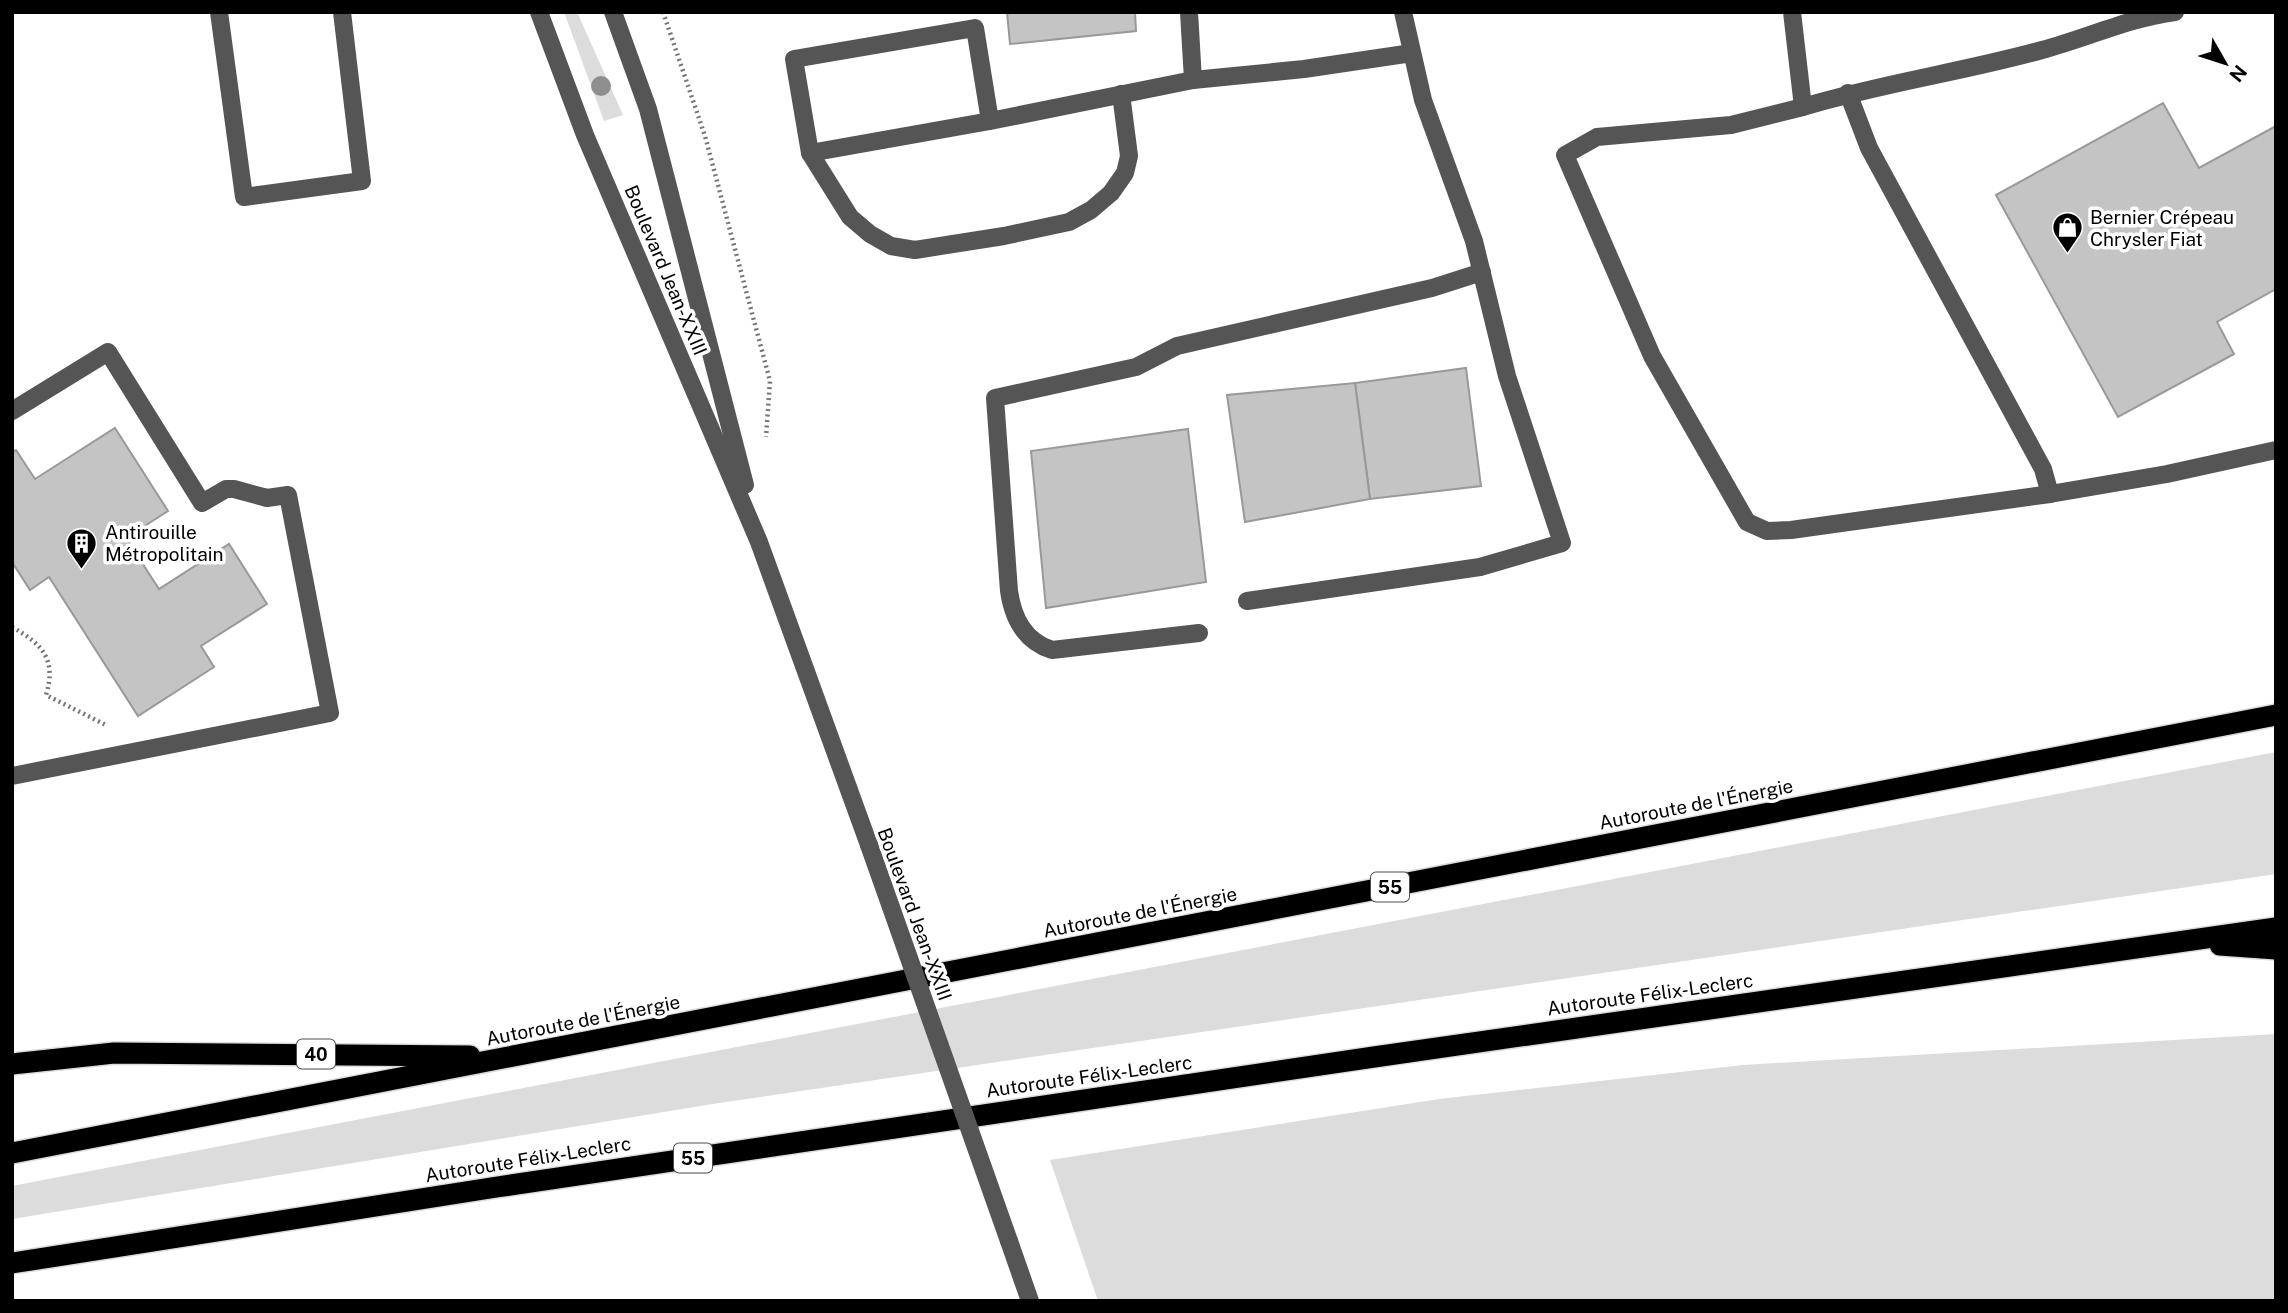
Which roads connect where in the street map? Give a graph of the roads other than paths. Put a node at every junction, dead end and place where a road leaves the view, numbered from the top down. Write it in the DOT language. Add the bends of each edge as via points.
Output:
graph roads {
  1 [pos="219,12"];
  2 [pos="341,12"];
  3 [pos="539,12"];
  4 [pos="613,12"];
  5 [pos="1189,12"];
  6 [pos="1403,12"];
  7 [pos="1792,12"];
  8 [pos="2175,12"];
  9 [pos="1412,53"];
  10 [pos="1193,80"];
  11 [pos="1848,93"];
  12 [pos="1121,94"];
  13 [pos="1803,107"];
  14 [pos="990,121"];
  15 [pos="810,153"];
  16 [pos="1482,272"];
  17 [pos="12,411"];
  18 [pos="2276,450"];
  19 [pos="2050,494"];
  20 [pos="760,542"];
  21 [pos="1247,601"];
  22 [pos="1199,633"];
  23 [pos="2271,715"];
  24 [pos="12,776"];
  25 [pos="2276,928"];
  26 [pos="2173,943"];
  27 [pos="2276,949"];
  28 [pos="518,1056"];
  29 [pos="12,1064"];
  30 [pos="12,1153"];
  31 [pos="12,1263"];
  32 [pos="1030,1301"];
  1 -- 2 [label="street" via="244,197 362,181"];
  3 -- 20 [label="street, Boulevard Jean-XXIII" via="586,135"];
  4 -- 20 [label="street, Boulevard Jean-XXIII" via="648,109"];
  5 -- 10 [label="street"];
  6 -- 9 [label="street"];
  7 -- 13 [label="street"];
  8 -- 11 [label="street" via="2148,16 2042,51"];
  9 -- 10 [label="street"];
  9 -- 16 [label="street" via="1423,100"];
  10 -- 12 [label="street"];
  11 -- 13 [label="street"];
  11 -- 19 [label="street" via="1869,148 2043,469"];
  12 -- 14 [label="street"];
  12 -- 15 [label="street" via="1129,156 1125,173 1111,193 1069,222 1004,236 915,250 891,246 850,217"];
  13 -- 19 [label="street" via="1731,125 1597,137 1564,155 1652,356 1741,515 1757,528 1791,530"];
  14 -- 15 [label="street"];
  14 -- 15 [label="street" via="975,28 794,59"];
  16 -- 21 [label="street" via="1507,376 1562,543 1480,567"];
  16 -- 22 [label="street" via="1432,288 1177,346 1136,367 995,398 1009,592 1014,615 1027,635 1052,650"];
  17 -- 24 [label="street" via="108,352 202,503 226,489 267,498 288,495 330,713"];
  18 -- 19 [label="street"];
  20 -- 32 [label="street, Boulevard Jean-XXIII, bridge"];
  23 -- 28 [label="highway, Autoroute de l'Énergie / 55"];
  25 -- 26 [label="highway, 55"];
  26 -- 27 [label="highway"];
  26 -- 31 [label="highway, Autoroute Félix-Leclerc / 55" via="538,1180"];
  28 -- 29 [label="highway, 40" via="114,1053"];
  28 -- 30 [label="highway, Autoroute de l'Énergie / 55"];
}
